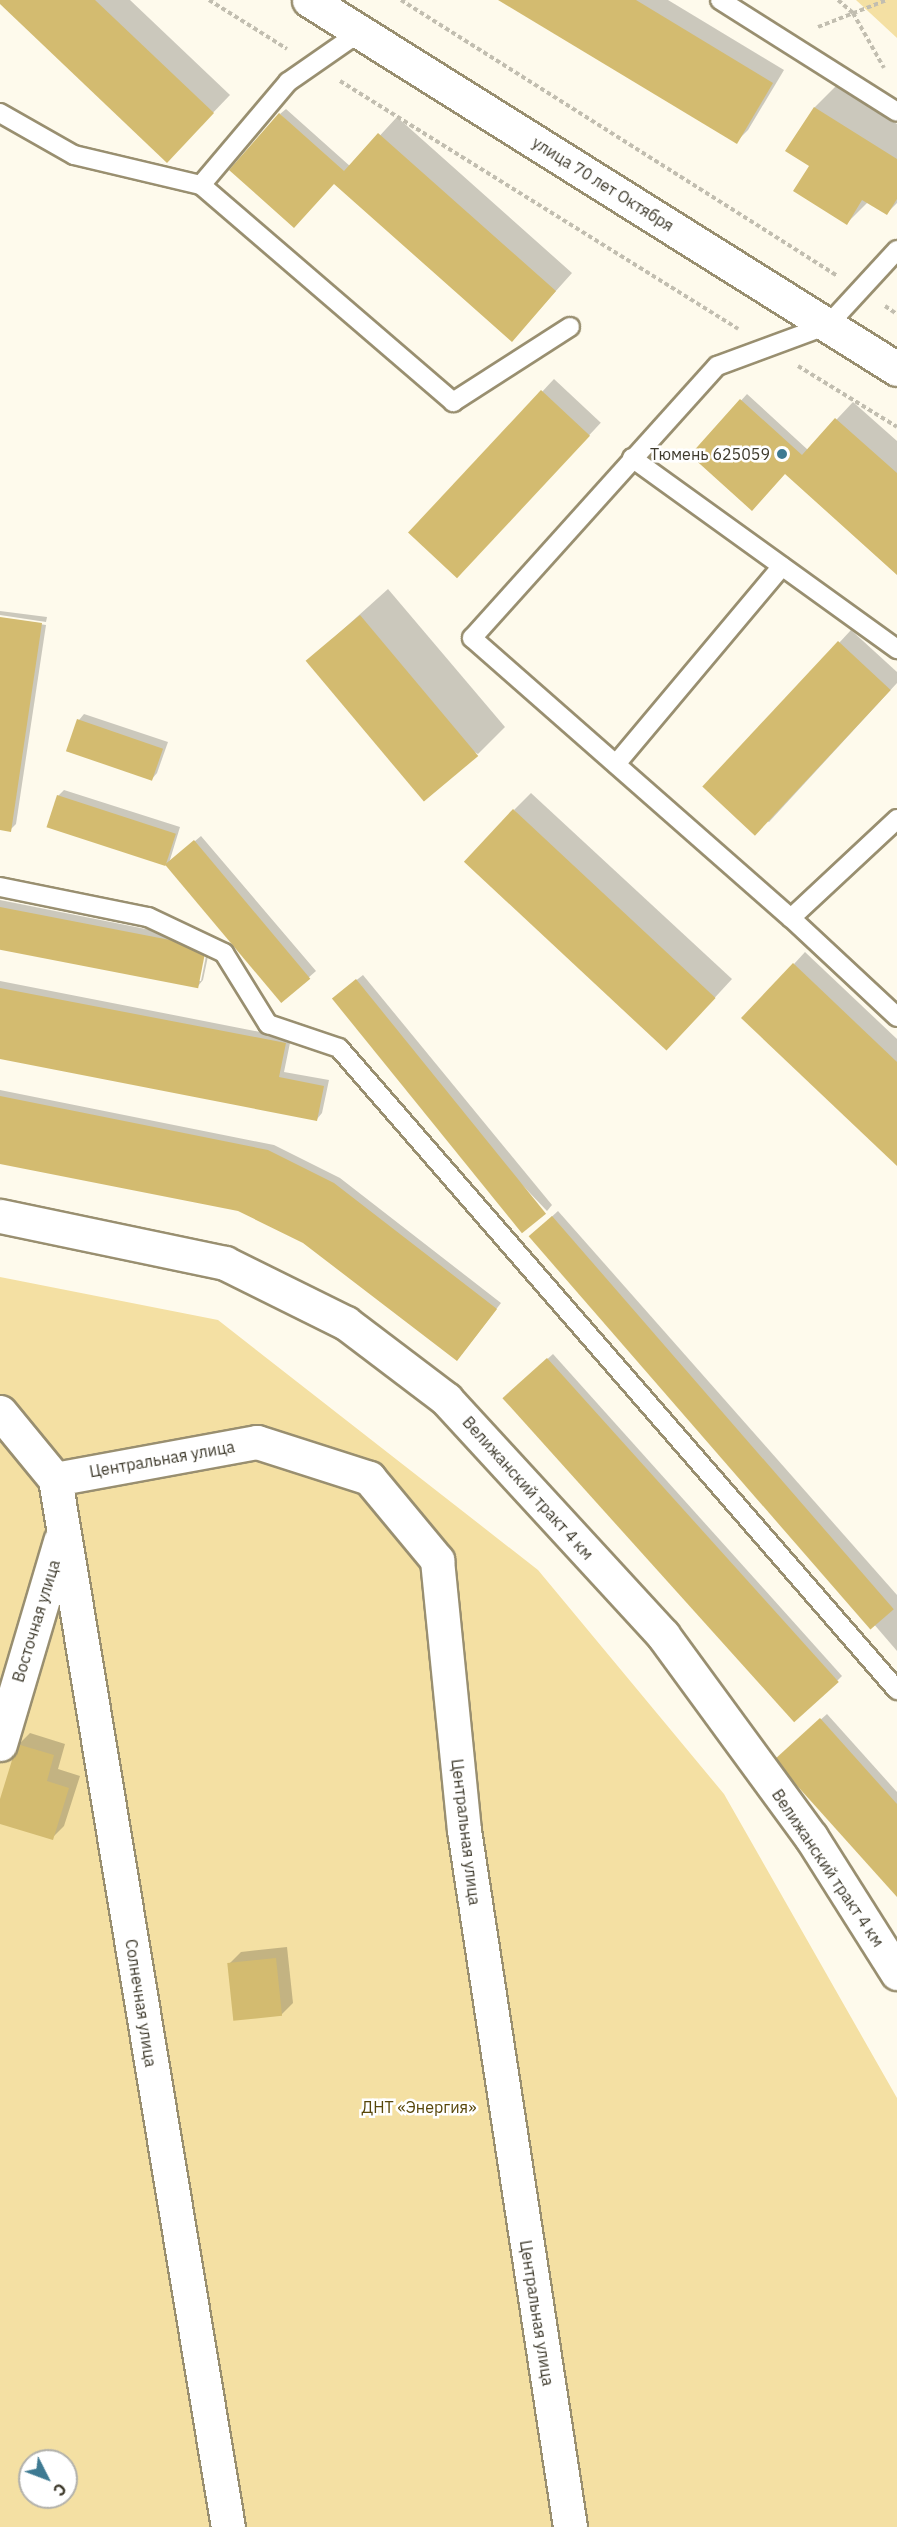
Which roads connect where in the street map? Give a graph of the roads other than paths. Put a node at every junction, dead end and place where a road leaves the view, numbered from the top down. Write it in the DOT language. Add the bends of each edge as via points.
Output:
graph roads {
  1 [pos="309,0"];
  2 [pos="720,0"];
  3 [pos="360,32"];
  4 [pos="897,112"];
  5 [pos="0,113"];
  6 [pos="201,185"];
  7 [pos="897,250"];
  8 [pos="828,325"];
  9 [pos="570,327"];
  10 [pos="897,369"];
  11 [pos="632,458"];
  12 [pos="782,566"];
  13 [pos="897,649"];
  14 [pos="616,764"];
  15 [pos="897,819"];
  16 [pos="0,887"];
  17 [pos="791,918"];
  18 [pos="897,1017"];
  19 [pos="0,1216"];
  20 [pos="0,1412"];
  21 [pos="55,1479"];
  22 [pos="63,1533"];
  23 [pos="897,1690"];
  24 [pos="0,1744"];
  25 [pos="897,1973"];
  26 [pos="228,2527"];
  27 [pos="570,2527"];
  1 -- 3 [label="street, улица 70 лет Октября"];
  2 -- 4 [label="lane"];
  3 -- 6 [label="lane" via="288,82"];
  3 -- 8 [label="street, улица 70 лет Октября"];
  5 -- 6 [label="lane" via="74,155"];
  6 -- 9 [label="lane" via="453,402"];
  7 -- 8 [label="lane"];
  8 -- 10 [label="street, улица 70 лет Октября"];
  8 -- 11 [label="lane" via="717,366"];
  11 -- 12 [label="lane"];
  11 -- 14 [label="lane" via="472,638"];
  12 -- 13 [label="lane"];
  12 -- 14 [label="lane"];
  14 -- 17 [label="lane"];
  15 -- 17 [label="lane"];
  16 -- 23 [label="lane" via="148,917 224,952 268,1024 339,1048"];
  17 -- 18 [label="lane"];
  19 -- 25 [label="street, Велижанский тракт 4 км" via="225,1263 346,1323 446,1399 663,1635 811,1837"];
  20 -- 21 [label="street"];
  21 -- 22 [label="street, Солнечная улица"];
  21 -- 27 [label="street, Центральная улица" via="257,1442 369,1478 437,1560 464,1830"];
  22 -- 24 [label="street, Восточная улица"];
  22 -- 26 [label="street, Солнечная улица"];
}
